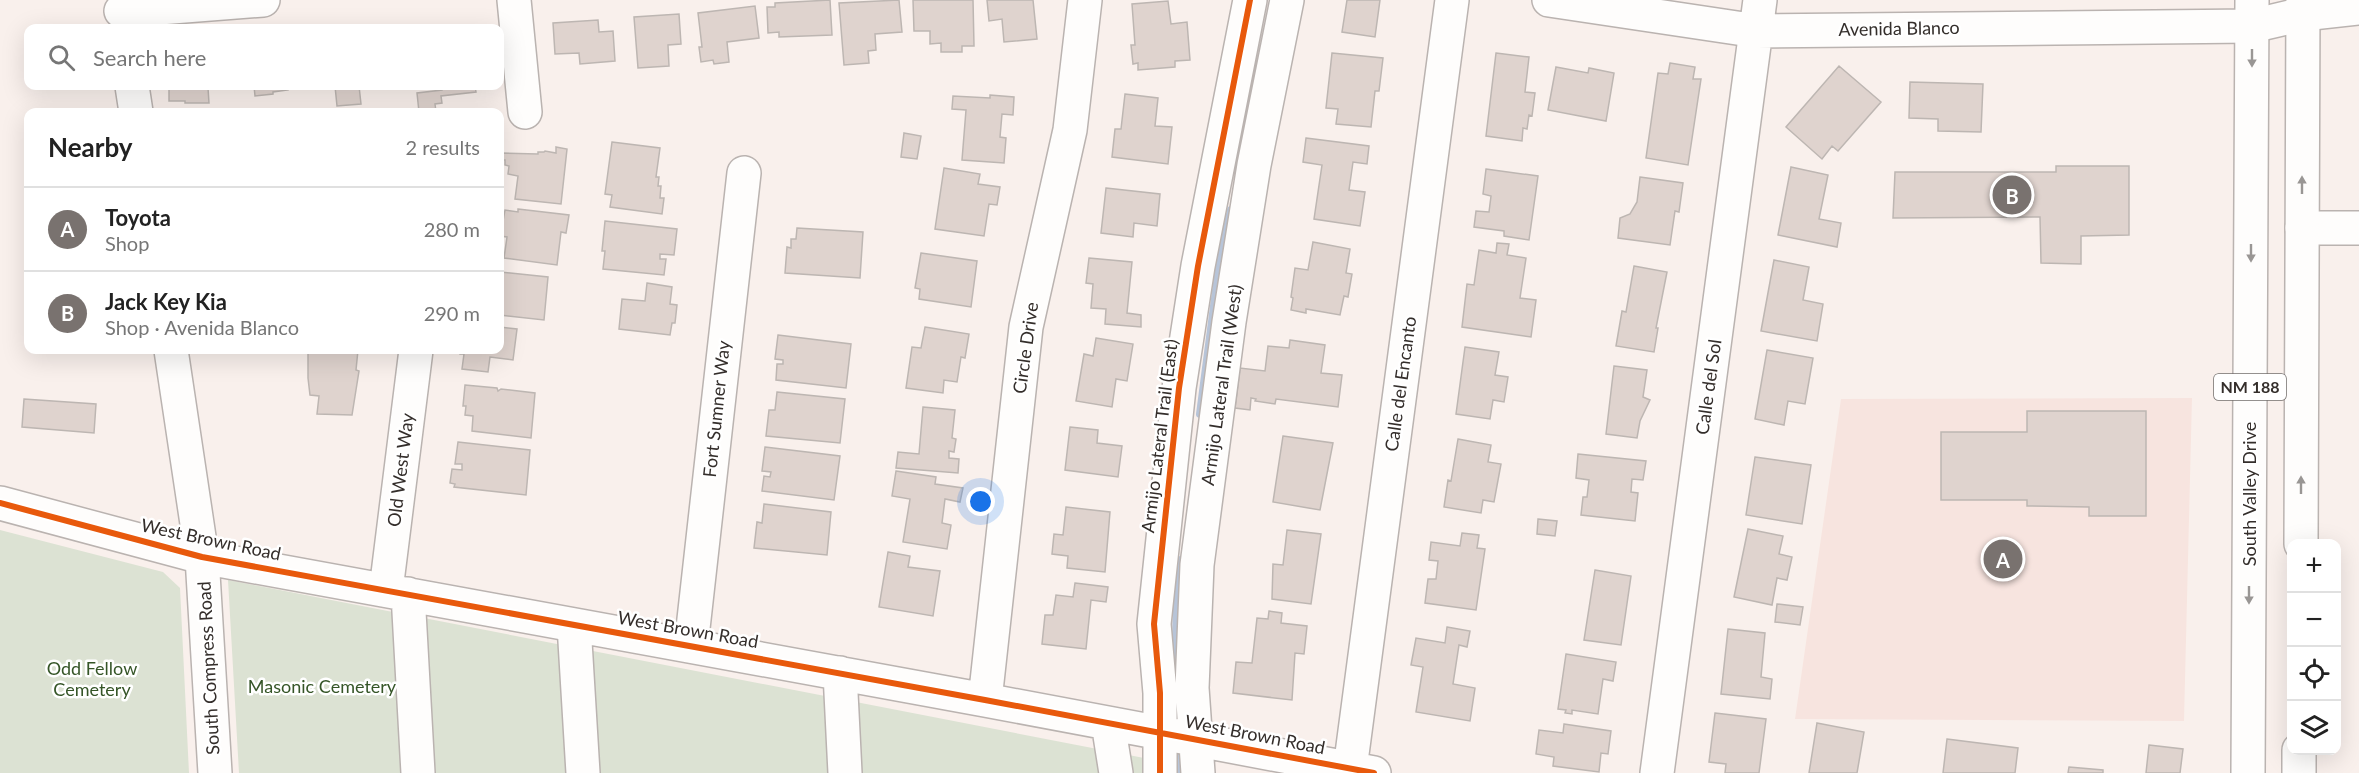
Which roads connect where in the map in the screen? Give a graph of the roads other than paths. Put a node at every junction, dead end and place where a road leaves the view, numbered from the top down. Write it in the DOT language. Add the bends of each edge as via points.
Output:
graph roads {
  1 [pos="263,0"];
  2 [pos="513,0"];
  3 [pos="1085,0"];
  4 [pos="1250,0"];
  5 [pos="1287,0"];
  6 [pos="1452,0"];
  7 [pos="1549,0"];
  8 [pos="2303,7"];
  9 [pos="2359,8"];
  10 [pos="121,13"];
  11 [pos="2165,13"];
  12 [pos="2252,13"];
  13 [pos="2038,14"];
  14 [pos="1758,15"];
  15 [pos="133,90"];
  16 [pos="135,108"];
  17 [pos="525,112"];
  18 [pos="744,173"];
  19 [pos="2302,228"];
  20 [pos="2359,228"];
  21 [pos="172,354"];
  22 [pos="416,354"];
  23 [pos="0,503"];
  24 [pos="2301,539"];
  25 [pos="202,557"];
  26 [pos="397,592"];
  27 [pos="574,625"];
  28 [pos="691,646"];
  29 [pos="840,673"];
  30 [pos="985,700"];
  31 [pos="1108,723"];
  32 [pos="1159,732"];
  33 [pos="1196,739"];
  34 [pos="2300,755"];
  35 [pos="1362,771"];
  36 [pos="215,773"];
  37 [pos="418,773"];
  38 [pos="583,773"];
  39 [pos="845,773"];
  40 [pos="1116,773"];
  41 [pos="1160,773"];
  42 [pos="1198,773"];
  43 [pos="1657,773"];
  44 [pos="2248,773"];
  45 [pos="2299,773"];
  1 -- 10 [label="street"];
  2 -- 17 [label="street"];
  3 -- 30 [label="street, Circle Drive" via="1070,130 1026,327"];
  4 -- 32 [label="street, Armijo Lateral Trail (East)" via="1198,266 1179,388 1154,624"];
  5 -- 33 [label="street, Armijo Lateral Trail (West)" via="1250,187 1197,565 1192,688"];
  6 -- 35 [label="street, Calle del Encanto"];
  7 -- 14 [label="street, Avenida Blanco"];
  8 -- 9 [label="street, Avenida Blanco"];
  8 -- 12 [label="street, Avenida Blanco"];
  19 -- 8 [label="street, NM 188, one-way"];
  11 -- 12 [label="street, Avenida Blanco"];
  11 -- 13 [label="street, Avenida Blanco"];
  12 -- 44 [label="street, South Valley Drive / NM 188, one-way"];
  13 -- 14 [label="street, Avenida Blanco"];
  14 -- 43 [label="street, Calle del Sol"];
  15 -- 16 [label="street"];
  18 -- 28 [label="street, Fort Sumner Way"];
  19 -- 20 [label="street"];
  24 -- 19 [label="street, NM 188, one-way"];
  21 -- 25 [label="street, South Compress Road"];
  22 -- 26 [label="street, Old West Way"];
  23 -- 25 [label="street, West Brown Road"];
  25 -- 26 [label="street, West Brown Road"];
  25 -- 36 [label="street, South Compress Road"];
  26 -- 27 [label="street, West Brown Road"];
  26 -- 37 [label="street, Old West Way"];
  27 -- 28 [label="street, West Brown Road"];
  27 -- 38 [label="street"];
  28 -- 29 [label="street, West Brown Road"];
  29 -- 30 [label="street, West Brown Road"];
  29 -- 39 [label="street"];
  30 -- 31 [label="street, West Brown Road"];
  31 -- 32 [label="street, West Brown Road"];
  31 -- 40 [label="street"];
  32 -- 33 [label="street, West Brown Road"];
  32 -- 41 [label="street, Armijo Lateral Trail (East)"];
  33 -- 35 [label="street, West Brown Road"];
  33 -- 42 [label="street, Armijo Lateral Trail (West)"];
  34 -- 45 [label="street"];
}
